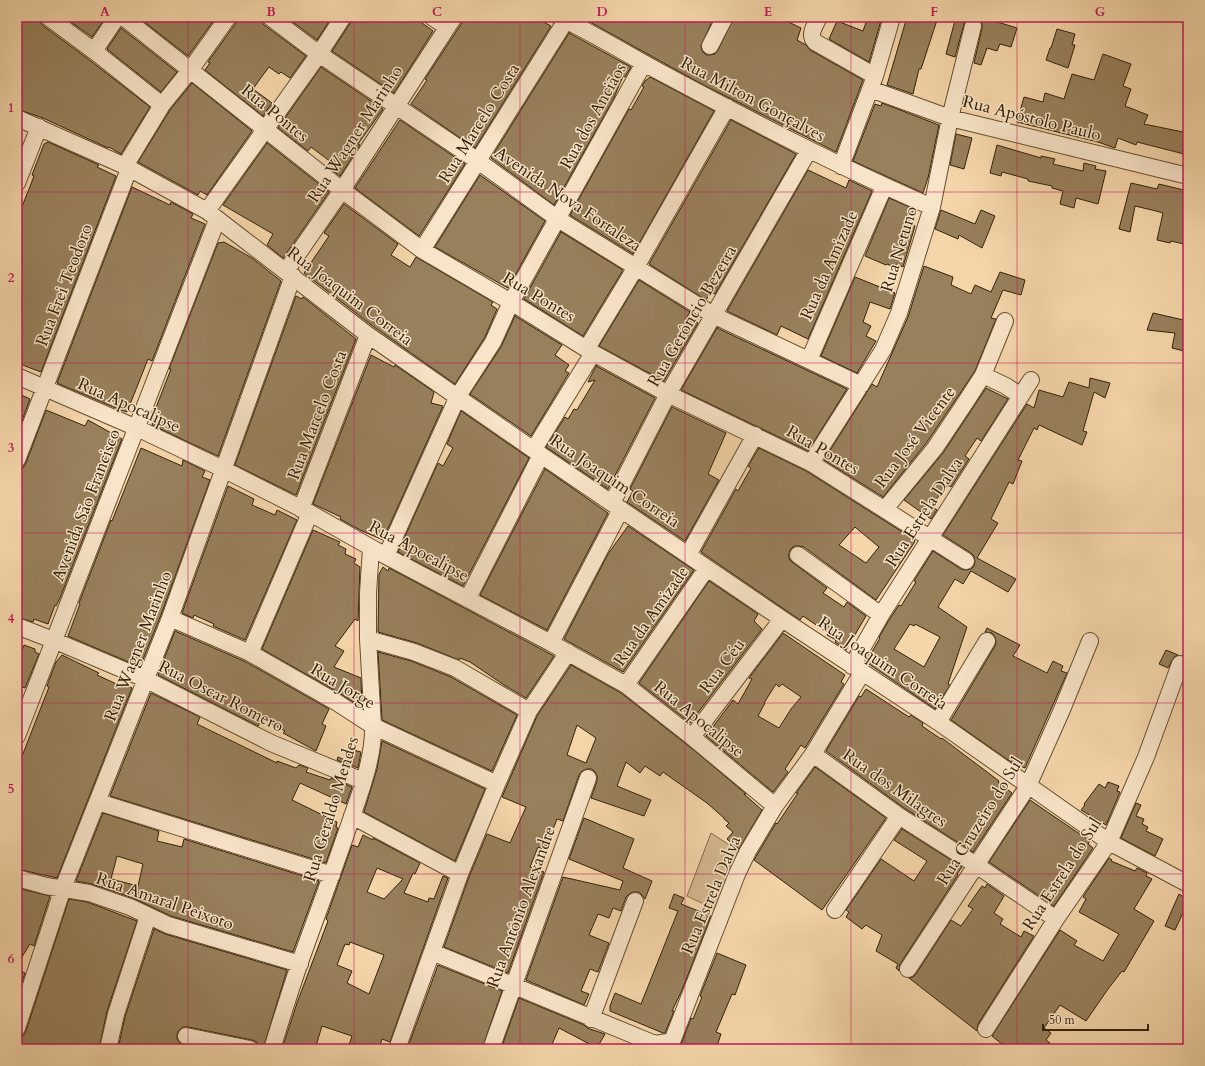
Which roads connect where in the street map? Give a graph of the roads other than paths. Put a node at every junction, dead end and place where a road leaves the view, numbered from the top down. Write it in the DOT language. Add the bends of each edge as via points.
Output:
graph roads {
  1 [pos="48,17"];
  2 [pos="117,17"];
  3 [pos="123,17"];
  4 [pos="228,17"];
  5 [pos="270,17"];
  6 [pos="343,17"];
  7 [pos="432,17"];
  8 [pos="726,17"];
  9 [pos="819,17"];
  10 [pos="892,17"];
  11 [pos="565,18"];
  12 [pos="450,22"];
  13 [pos="972,26"];
  14 [pos="710,46"];
  15 [pos="94,51"];
  16 [pos="319,54"];
  17 [pos="644,63"];
  18 [pos="191,69"];
  19 [pos="872,83"];
  20 [pos="162,105"];
  21 [pos="396,105"];
  22 [pos="726,107"];
  23 [pos="17,118"];
  24 [pos="950,118"];
  25 [pos="39,127"];
  26 [pos="265,129"];
  27 [pos="809,150"];
  28 [pos="478,161"];
  29 [pos="841,166"];
  30 [pos="127,167"];
  31 [pos="1188,176"];
  32 [pos="17,183"];
  33 [pos="884,186"];
  34 [pos="342,190"];
  35 [pos="932,207"];
  36 [pos="212,216"];
  37 [pos="558,219"];
  38 [pos="422,250"];
  39 [pos="636,267"];
  40 [pos="289,274"];
  41 [pos="511,302"];
  42 [pos="715,316"];
  43 [pos="1005,321"];
  44 [pos="368,335"];
  45 [pos="590,350"];
  46 [pos="809,360"];
  47 [pos="983,375"];
  48 [pos="17,376"];
  49 [pos="1031,380"];
  50 [pos="861,385"];
  51 [pos="45,388"];
  52 [pos="668,394"];
  53 [pos="458,396"];
  54 [pos="1021,396"];
  55 [pos="137,428"];
  56 [pos="755,435"];
  57 [pos="538,452"];
  58 [pos="17,460"];
  59 [pos="811,462"];
  60 [pos="223,469"];
  61 [pos="617,506"];
  62 [pos="885,509"];
  63 [pos="306,511"];
  64 [pos="929,538"];
  65 [pos="371,548"];
  66 [pos="688,554"];
  67 [pos="798,555"];
  68 [pos="386,556"];
  69 [pos="966,561"];
  70 [pos="707,568"];
  71 [pos="468,598"];
  72 [pos="881,615"];
  73 [pos="170,618"];
  74 [pos="782,618"];
  75 [pos="17,626"];
  76 [pos="368,639"];
  77 [pos="54,640"];
  78 [pos="987,641"];
  79 [pos="1090,641"];
  80 [pos="551,643"];
  81 [pos="568,652"];
  82 [pos="250,653"];
  83 [pos="1180,664"];
  84 [pos="857,669"];
  85 [pos="145,679"];
  86 [pos="626,685"];
  87 [pos="529,711"];
  88 [pos="938,722"];
  89 [pos="373,726"];
  90 [pos="17,736"];
  91 [pos="692,736"];
  92 [pos="813,754"];
  93 [pos="588,778"];
  94 [pos="363,781"];
  95 [pos="497,784"];
  96 [pos="1028,786"];
  97 [pos="98,802"];
  98 [pos="775,806"];
  99 [pos="352,816"];
  100 [pos="899,816"];
  101 [pos="1109,842"];
  102 [pos="976,865"];
  103 [pos="460,874"];
  104 [pos="332,876"];
  105 [pos="17,878"];
  106 [pos="1188,884"];
  107 [pos="63,888"];
  108 [pos="635,901"];
  109 [pos="835,910"];
  110 [pos="148,916"];
  111 [pos="1056,919"];
  112 [pos="432,952"];
  113 [pos="300,964"];
  114 [pos="908,969"];
  115 [pos="513,985"];
  116 [pos="591,1019"];
  117 [pos="17,1028"];
  118 [pos="986,1029"];
  119 [pos="186,1036"];
  120 [pos="108,1049"];
  121 [pos="250,1049"];
  122 [pos="272,1049"];
  123 [pos="397,1049"];
  124 [pos="491,1049"];
  1 -- 15 [label="street"];
  2 -- 15 [label="street"];
  3 -- 18 [label="street, Rua Pontes"];
  4 -- 18 [label="street, Rua Frei Teodoro"];
  5 -- 16 [label="street, Avenida Nova Fortaleza"];
  6 -- 16 [label="street, Avenida São Francisco"];
  7 -- 12 [label="street"];
  8 -- 14 [label="street"];
  9 -- 19 [label="street, Rua Apóstolo Paulo" via="811,34 815,42"];
  10 -- 19 [label="street"];
  11 -- 17 [label="street, Rua Milton Gonçalves"];
  11 -- 28 [label="street, Rua Marcelo Costa"];
  12 -- 21 [label="street, Rua Wagner Marinho"];
  13 -- 24 [label="street, Rua Netuno"];
  15 -- 20 [label="street"];
  16 -- 21 [label="street, Avenida Nova Fortaleza"];
  16 -- 26 [label="street, Avenida São Francisco"];
  17 -- 22 [label="street, Rua Milton Gonçalves"];
  17 -- 37 [label="street, Rua dos Anciãos"];
  18 -- 20 [label="street, Rua Frei Teodoro"];
  18 -- 26 [label="street, Rua Pontes"];
  19 -- 24 [label="street, Rua Apóstolo Paulo"];
  19 -- 29 [label="street"];
  20 -- 30 [label="street, Rua Frei Teodoro"];
  21 -- 28 [label="street, Avenida Nova Fortaleza"];
  21 -- 34 [label="street, Rua Wagner Marinho"];
  22 -- 27 [label="street, Rua Milton Gonçalves"];
  22 -- 39 [label="street"];
  23 -- 25 [label="street, Rua Joaquim Correia"];
  24 -- 31 [label="street, Rua Apóstolo Paulo"];
  24 -- 35 [label="street, Rua Netuno"];
  25 -- 30 [label="street, Rua Joaquim Correia"];
  25 -- 32 [label="street"];
  26 -- 34 [label="street, Rua Pontes"];
  26 -- 36 [label="street, Avenida São Francisco"];
  27 -- 29 [label="street, Rua Milton Gonçalves"];
  27 -- 42 [label="street, Rua Gerôncio Bezerra"];
  28 -- 37 [label="street, Avenida Nova Fortaleza"];
  28 -- 38 [label="street, Rua Marcelo Costa"];
  29 -- 33 [label="street, Rua Milton Gonçalves"];
  30 -- 36 [label="street, Rua Joaquim Correia"];
  30 -- 51 [label="street, Rua Frei Teodoro"];
  33 -- 35 [label="street, Rua Milton Gonçalves"];
  33 -- 46 [label="street, Rua da Amizade"];
  34 -- 38 [label="street, Rua Pontes"];
  34 -- 40 [label="street, Rua Wagner Marinho"];
  35 -- 50 [label="street, Rua Netuno" via="899,313 882,350"];
  36 -- 40 [label="street, Rua Joaquim Correia"];
  36 -- 55 [label="street, Avenida São Francisco"];
  37 -- 39 [label="street, Avenida Nova Fortaleza"];
  37 -- 41 [label="street, Rua dos Anciãos"];
  38 -- 41 [label="street, Rua Pontes"];
  39 -- 42 [label="street, Avenida Nova Fortaleza"];
  39 -- 45 [label="street"];
  40 -- 44 [label="street, Rua Joaquim Correia"];
  40 -- 60 [label="street, Rua Wagner Marinho"];
  41 -- 45 [label="street, Rua Pontes"];
  41 -- 53 [label="street, Rua dos Anciãos" via="493,342"];
  42 -- 46 [label="street, Avenida Nova Fortaleza"];
  42 -- 52 [label="street, Rua Gerôncio Bezerra"];
  43 -- 47 [label="street, Rua José Vicente"];
  44 -- 53 [label="street, Rua Joaquim Correia"];
  44 -- 63 [label="street, Rua Marcelo Costa"];
  45 -- 52 [label="street, Rua Pontes"];
  45 -- 57 [label="street"];
  46 -- 50 [label="street, Avenida Nova Fortaleza"];
  47 -- 54 [label="street"];
  47 -- 62 [label="street, Rua José Vicente" via="936,448"];
  48 -- 51 [label="street, Rua Apocalipse"];
  49 -- 54 [label="street, Rua Estrela Dalva"];
  50 -- 59 [label="street, Rua Netuno"];
  51 -- 55 [label="street, Rua Apocalipse"];
  51 -- 58 [label="street, Rua Frei Teodoro"];
  52 -- 56 [label="street, Rua Pontes"];
  52 -- 61 [label="street, Rua Gerôncio Bezerra"];
  53 -- 57 [label="street, Rua Joaquim Correia"];
  53 -- 68 [label="street"];
  54 -- 64 [label="street, Rua Estrela Dalva"];
  55 -- 60 [label="street, Rua Apocalipse"];
  55 -- 77 [label="street, Avenida São Francisco"];
  56 -- 59 [label="street, Rua Pontes"];
  56 -- 66 [label="street, Rua da Amizade"];
  57 -- 61 [label="street, Rua Joaquim Correia"];
  57 -- 71 [label="street"];
  59 -- 62 [label="street, Rua Pontes"];
  60 -- 63 [label="street, Rua Apocalipse"];
  60 -- 73 [label="street, Rua Wagner Marinho"];
  61 -- 66 [label="street, Rua Joaquim Correia"];
  61 -- 80 [label="street, Rua Gerôncio Bezerra"];
  62 -- 64 [label="street, Rua Pontes"];
  63 -- 65 [label="street, Rua Apocalipse"];
  63 -- 82 [label="street, Rua Marcelo Costa"];
  64 -- 69 [label="street, Rua Pontes"];
  64 -- 72 [label="street, Rua Estrela Dalva"];
  65 -- 68 [label="street, Rua Apocalipse"];
  65 -- 76 [label="street, Rua Geraldo Mendes"];
  66 -- 70 [label="street, Rua Joaquim Correia"];
  67 -- 72 [label="street"];
  68 -- 71 [label="street, Rua Apocalipse"];
  70 -- 74 [label="street, Rua Joaquim Correia"];
  70 -- 86 [label="street, Rua da Amizade"];
  71 -- 80 [label="street, Rua Apocalipse"];
  72 -- 84 [label="street, Rua Estrela Dalva"];
  73 -- 82 [label="street, Rua Jorge"];
  73 -- 85 [label="street, Rua Wagner Marinho"];
  74 -- 84 [label="street, Rua Joaquim Correia"];
  74 -- 91 [label="street, Rua Céu"];
  75 -- 77 [label="street, Rua Oscar Romero"];
  76 -- 87 [label="street" via="414,652 456,668"];
  76 -- 89 [label="street, Rua Geraldo Mendes"];
  77 -- 85 [label="street, Rua Oscar Romero"];
  77 -- 90 [label="street, Avenida São Francisco"];
  78 -- 88 [label="street"];
  79 -- 96 [label="street, Rua Cruzeiro do Sul"];
  80 -- 81 [label="street, Rua Apocalipse"];
  81 -- 86 [label="street, Rua Apocalipse"];
  81 -- 87 [label="street"];
  82 -- 89 [label="street, Rua Jorge"];
  83 -- 101 [label="street, Rua Estrela do Sul" via="1146,757"];
  84 -- 88 [label="street, Rua Joaquim Correia"];
  84 -- 92 [label="street, Rua Estrela Dalva"];
  85 -- 94 [label="street, Rua Oscar Romero" via="271,743"];
  85 -- 97 [label="street, Rua Wagner Marinho"];
  86 -- 91 [label="street, Rua Apocalipse"];
  87 -- 95 [label="street"];
  88 -- 96 [label="street, Rua Joaquim Correia"];
  89 -- 94 [label="street, Rua Geraldo Mendes" via="374,739"];
  89 -- 95 [label="street, Rua Jorge"];
  91 -- 98 [label="street, Rua Apocalipse"];
  92 -- 98 [label="street, Rua Estrela Dalva"];
  92 -- 100 [label="street, Rua dos Milagres"];
  93 -- 115 [label="street, Rua Antônio Alexandre"];
  94 -- 99 [label="street, Rua Geraldo Mendes"];
  95 -- 103 [label="street"];
  96 -- 101 [label="street, Rua Joaquim Correia"];
  96 -- 102 [label="street, Rua Cruzeiro do Sul"];
  97 -- 104 [label="street"];
  97 -- 107 [label="street, Rua Wagner Marinho"];
  98 -- 116 [label="street, Rua Estrela Dalva" via="748,850 737,874 673,1039 655,1044"];
  99 -- 103 [label="street"];
  99 -- 104 [label="street, Rua Geraldo Mendes"];
  100 -- 102 [label="street, Rua dos Milagres"];
  100 -- 109 [label="street"];
  101 -- 106 [label="street, Rua Joaquim Correia"];
  101 -- 111 [label="street, Rua Estrela do Sul"];
  102 -- 111 [label="street, Rua dos Milagres"];
  102 -- 114 [label="street, Rua Cruzeiro do Sul"];
  103 -- 112 [label="street"];
  104 -- 113 [label="street, Rua Geraldo Mendes"];
  105 -- 107 [label="street, Rua Amaral Peixoto"];
  107 -- 110 [label="street, Rua Amaral Peixoto" via="117,902"];
  107 -- 117 [label="street, Rua Wagner Marinho"];
  108 -- 116 [label="street"];
  110 -- 113 [label="street, Rua Amaral Peixoto" via="168,925"];
  110 -- 120 [label="street" via="116,1014"];
  111 -- 118 [label="street, Rua Estrela do Sul"];
  112 -- 115 [label="street"];
  112 -- 123 [label="street"];
  113 -- 122 [label="street, Rua Geraldo Mendes"];
  115 -- 116 [label="street"];
  115 -- 124 [label="street, Rua Antônio Alexandre"];
  119 -- 121 [label="street"];
}
